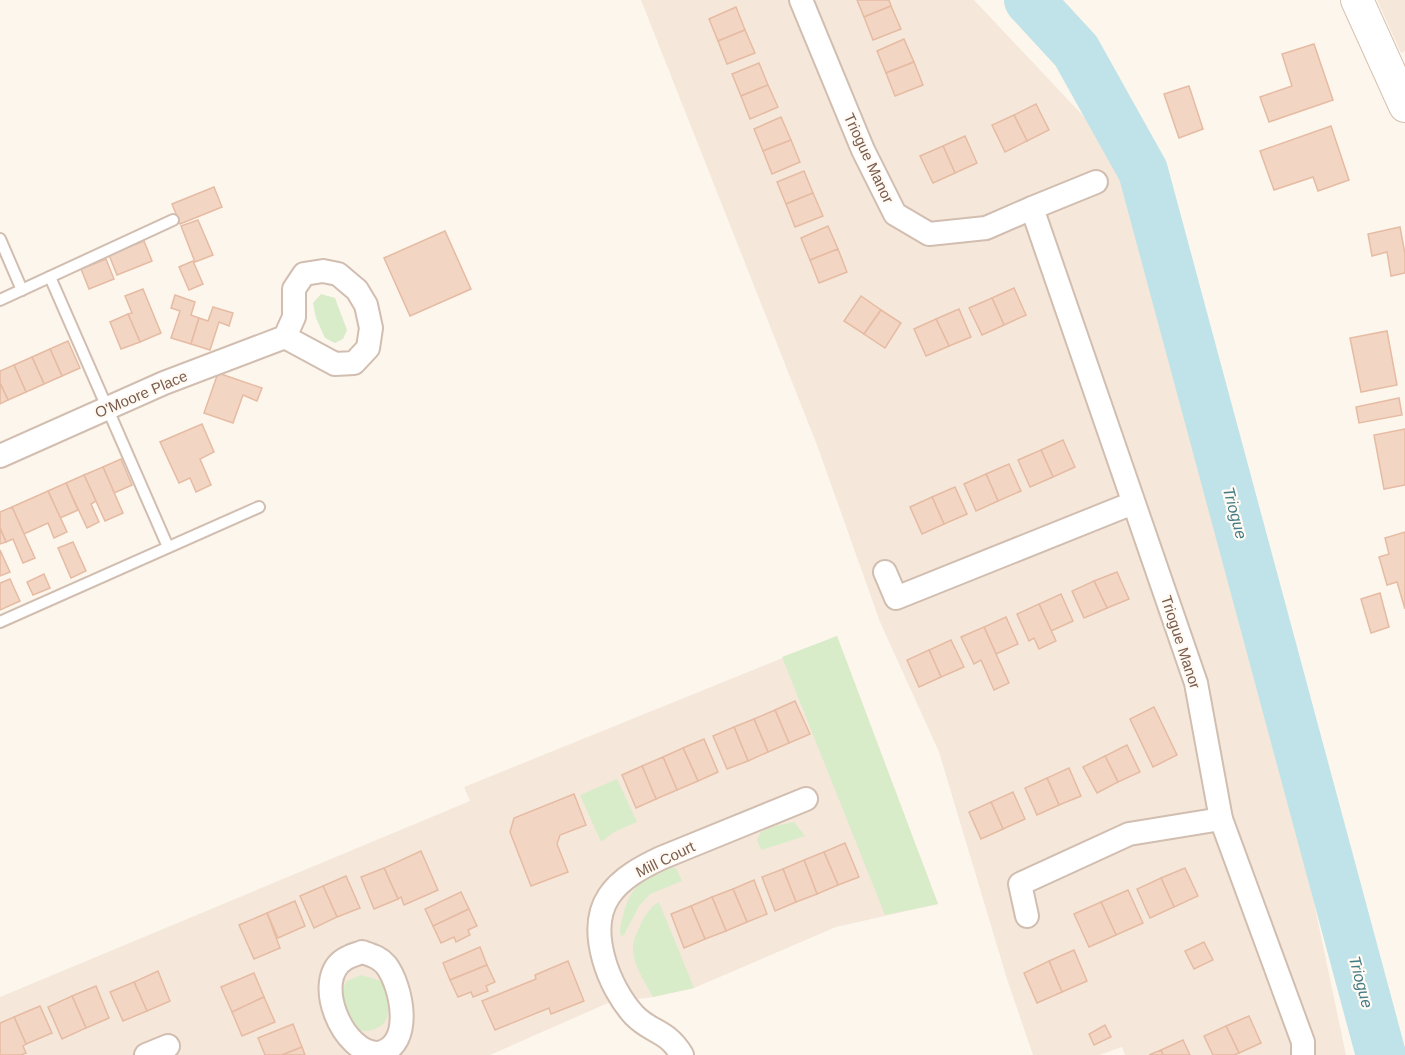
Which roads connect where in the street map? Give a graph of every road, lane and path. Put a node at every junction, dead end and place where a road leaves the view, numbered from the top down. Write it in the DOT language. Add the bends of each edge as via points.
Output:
graph roads {
  1 [pos="801,0"];
  2 [pos="1357,0"];
  3 [pos="1405,106"];
  4 [pos="1096,182"];
  5 [pos="1032,208"];
  6 [pos="173,220"];
  7 [pos="0,239"];
  8 [pos="50,277"];
  9 [pos="22,290"];
  10 [pos="0,300"];
  11 [pos="285,337"];
  12 [pos="107,408"];
  13 [pos="0,456"];
  14 [pos="1133,503"];
  15 [pos="259,507"];
  16 [pos="168,547"];
  17 [pos="885,572"];
  18 [pos="0,622"];
  19 [pos="806,799"];
  20 [pos="1221,819"];
  21 [pos="1027,916"];
  22 [pos="168,1046"];
  23 [pos="146,1055"];
  24 [pos="682,1055"];
  25 [pos="1303,1055"];
  1 -- 5 [label="street, Triogue Manor" via="863,150 895,214 929,234 986,228"];
  2 -- 3 [label="street"];
  4 -- 5 [label="street, Triogue Manor"];
  5 -- 14 [label="street, Triogue Manor"];
  6 -- 8 [label="lane"];
  7 -- 9 [label="lane"];
  8 -- 9 [label="lane"];
  8 -- 12 [label="lane"];
  9 -- 10 [label="lane"];
  11 -- 11 [label="street" via="335,364 354,363 368,348 366,305 357,290 338,274 304,274 294,289 294,316"];
  11 -- 12 [label="street, O'Moore Place"];
  12 -- 13 [label="street, O'Moore Place"];
  12 -- 16 [label="lane"];
  14 -- 17 [label="street" via="896,598"];
  14 -- 20 [label="street, Triogue Manor" via="1196,683"];
  15 -- 16 [label="lane"];
  16 -- 18 [label="lane"];
  19 -- 24 [label="street, Mill Court" via="640,868 608,896 599,939 615,985 636,1017 669,1037"];
  20 -- 21 [label="street" via="1129,834 1020,884"];
  20 -- 25 [label="street, Triogue Manor" via="1303,1042"];
  22 -- 23 [label="street"];
}
